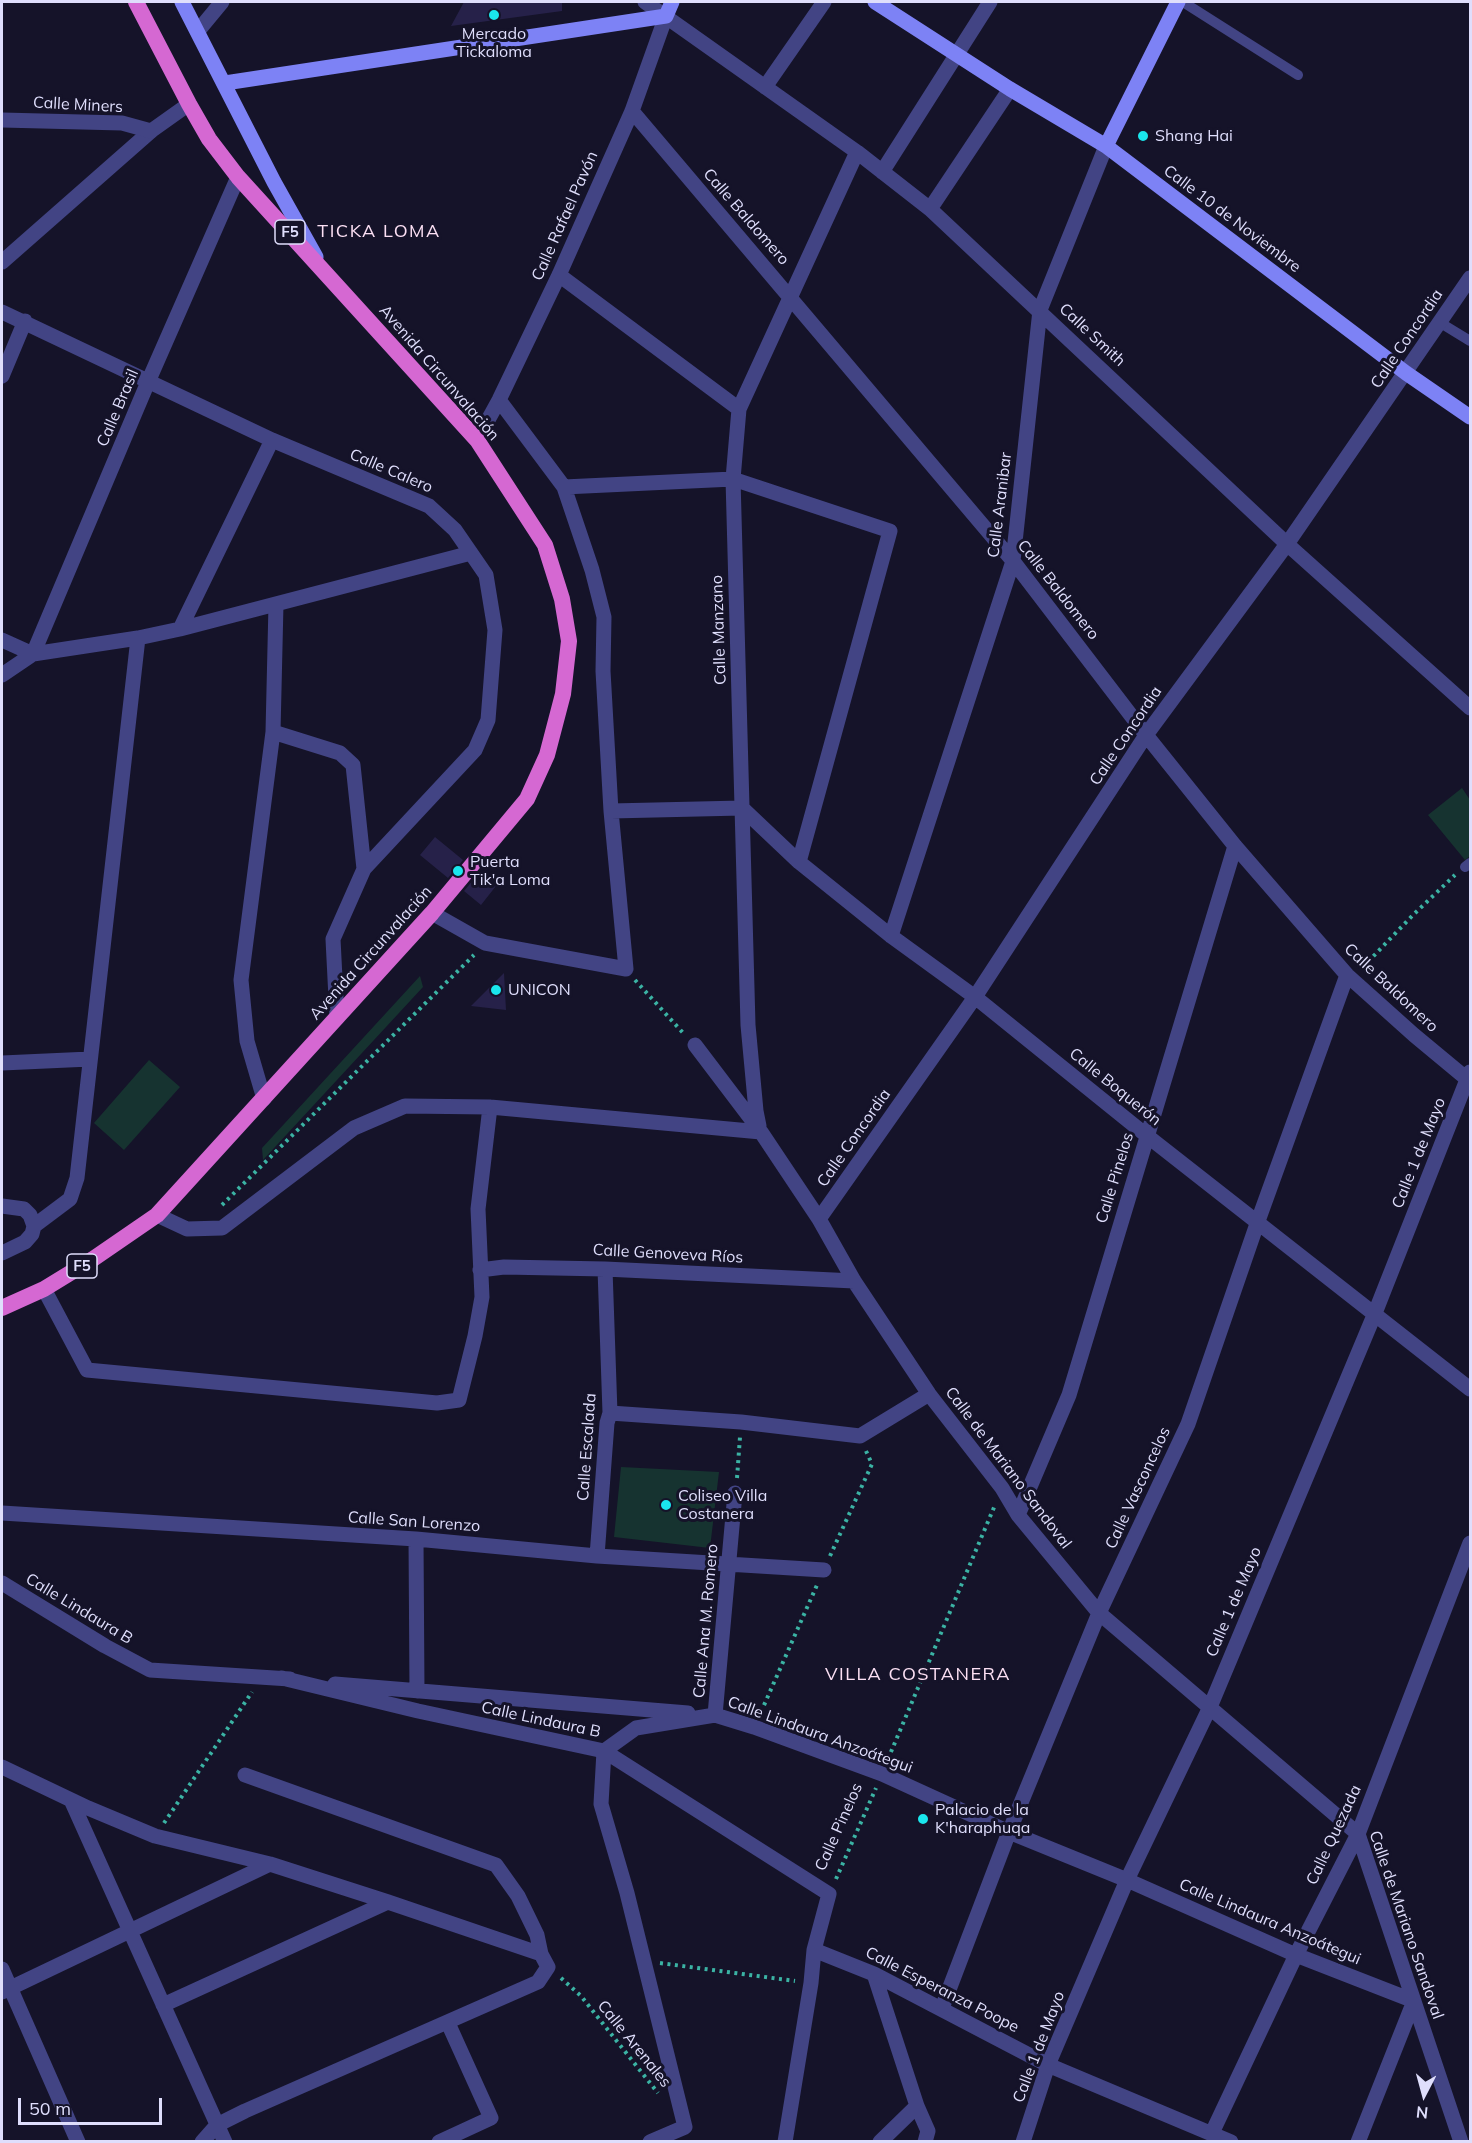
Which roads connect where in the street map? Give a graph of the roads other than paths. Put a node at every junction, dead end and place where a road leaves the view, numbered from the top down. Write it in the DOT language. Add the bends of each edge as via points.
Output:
graph roads {
  1 [pos="136,2"];
  2 [pos="182,2"];
  3 [pos="222,2"];
  4 [pos="645,2"];
  5 [pos="672,2"];
  6 [pos="824,2"];
  7 [pos="875,2"];
  8 [pos="990,2"];
  9 [pos="1178,2"];
  10 [pos="1183,2"];
  11 [pos="666,16"];
  12 [pos="198,31"];
  13 [pos="956,55"];
  14 [pos="1298,75"];
  15 [pos="225,83"];
  16 [pos="765,87"];
  17 [pos="1010,89"];
  18 [pos="189,104"];
  19 [pos="632,111"];
  20 [pos="2,120"];
  21 [pos="151,131"];
  22 [pos="1106,146"];
  23 [pos="857,152"];
  24 [pos="882,172"];
  25 [pos="238,177"];
  26 [pos="930,209"];
  27 [pos="2,262"];
  28 [pos="322,267"];
  29 [pos="559,275"];
  30 [pos="1470,278"];
  31 [pos="791,297"];
  32 [pos="1040,310"];
  33 [pos="2,312"];
  34 [pos="25,321"];
  35 [pos="1439,322"];
  36 [pos="1470,341"];
  37 [pos="1406,373"];
  38 [pos="2,376"];
  39 [pos="148,382"];
  40 [pos="499,400"];
  41 [pos="740,409"];
  42 [pos="1470,417"];
  43 [pos="272,440"];
  44 [pos="477,440"];
  45 [pos="733,479"];
  46 [pos="564,488"];
  47 [pos="1287,544"];
  48 [pos="471,553"];
  49 [pos="1013,561"];
  50 [pos="276,604"];
  51 [pos="180,629"];
  52 [pos="138,638"];
  53 [pos="2,640"];
  54 [pos="33,654"];
  55 [pos="2,675"];
  56 [pos="1470,708"];
  57 [pos="273,732"];
  58 [pos="1146,735"];
  59 [pos="742,808"];
  60 [pos="611,811"];
  61 [pos="1235,846"];
  62 [pos="799,862"];
  63 [pos="364,869"];
  64 [pos="432,913"];
  65 [pos="891,936"];
  66 [pos="1349,977"];
  67 [pos="975,997"];
  68 [pos="337,1018"];
  69 [pos="695,1045"];
  70 [pos="90,1059"];
  71 [pos="2,1063"];
  72 [pos="1469,1076"];
  73 [pos="264,1098"];
  74 [pos="490,1107"];
  75 [pos="761,1132"];
  76 [pos="1146,1135"];
  77 [pos="2,1206"];
  78 [pos="157,1215"];
  79 [pos="819,1219"];
  80 [pos="1258,1221"];
  81 [pos="34,1226"];
  82 [pos="2,1253"];
  83 [pos="605,1269"];
  84 [pos="480,1270"];
  85 [pos="854,1281"];
  86 [pos="44,1289"];
  87 [pos="2,1308"];
  88 [pos="1375,1313"];
  89 [pos="1470,1389"];
  90 [pos="929,1394"];
  91 [pos="610,1413"];
  92 [pos="735,1493"];
  93 [pos="2,1514"];
  94 [pos="1018,1515"];
  95 [pos="416,1539"];
  96 [pos="1470,1543"];
  97 [pos="597,1556"];
  98 [pos="730,1563"];
  99 [pos="824,1569"];
  100 [pos="2,1583"];
  101 [pos="1100,1613"];
  102 [pos="282,1678"];
  103 [pos="417,1691"];
  104 [pos="1210,1707"];
  105 [pos="715,1715"];
  106 [pos="604,1751"];
  107 [pos="2,1767"];
  108 [pos="245,1775"];
  109 [pos="71,1800"];
  110 [pos="1009,1832"];
  111 [pos="1359,1834"];
  112 [pos="270,1864"];
  113 [pos="1127,1880"];
  114 [pos="829,1894"];
  115 [pos="388,1902"];
  116 [pos="130,1931"];
  117 [pos="814,1950"];
  118 [pos="1296,1955"];
  119 [pos="545,1961"];
  120 [pos="2,1969"];
  121 [pos="874,1974"];
  122 [pos="6,1990"];
  123 [pos="1414,2001"];
  124 [pos="163,2005"];
  125 [pos="942,2008"];
  126 [pos="448,2023"];
  127 [pos="1048,2065"];
  128 [pos="917,2106"];
  129 [pos="217,2125"];
  130 [pos="1212,2133"];
  131 [pos="78,2142"];
  132 [pos="202,2142"];
  133 [pos="225,2142"];
  134 [pos="439,2142"];
  135 [pos="650,2142"];
  136 [pos="784,2142"];
  137 [pos="880,2142"];
  138 [pos="925,2142"];
  139 [pos="1023,2142"];
  140 [pos="1230,2142"];
  141 [pos="1358,2142"];
  142 [pos="1461,2142"];
  1 -- 18 [label="highway, Avenida Circunvalación / F5"];
  2 -- 12 [label="main road"];
  3 -- 12 [label="street"];
  4 -- 11 [label="street, Calle Smith"];
  5 -- 11 [label="main road, Calle Rafael Pavón"];
  6 -- 16 [label="street"];
  7 -- 13 [label="main road, Calle 10 de Noviembre"];
  8 -- 13 [label="street"];
  9 -- 22 [label="main road"];
  10 -- 14 [label="lane"];
  11 -- 15 [label="main road"];
  11 -- 16 [label="street, Calle Smith"];
  11 -- 19 [label="street, Calle Rafael Pavón"];
  12 -- 15 [label="main road"];
  13 -- 17 [label="main road, Calle 10 de Noviembre"];
  13 -- 24 [label="street"];
  15 -- 28 [label="main road"];
  16 -- 23 [label="street, Calle Smith"];
  17 -- 22 [label="main road, Calle 10 de Noviembre"];
  17 -- 26 [label="street"];
  18 -- 21 [label="street"];
  18 -- 25 [label="highway, Avenida Circunvalación / F5"];
  19 -- 29 [label="street, Calle Rafael Pavón"];
  19 -- 31 [label="street, Calle Baldomero"];
  20 -- 21 [label="street, Calle Miners" via="122,123"];
  21 -- 27 [label="street"];
  22 -- 32 [label="street, Calle Aranibar"];
  22 -- 37 [label="main road, Calle 10 de Noviembre"];
  23 -- 24 [label="street, Calle Smith"];
  23 -- 31 [label="street, Calle Manzano"];
  24 -- 26 [label="street, Calle Smith"];
  25 -- 28 [label="highway, Avenida Circunvalación / F5"];
  25 -- 39 [label="street, Calle Brasil"];
  26 -- 32 [label="street, Calle Smith"];
  28 -- 44 [label="highway, Avenida Circunvalación / F5"];
  29 -- 40 [label="street, Calle Rafael Pavón"];
  29 -- 41 [label="street"];
  30 -- 35 [label="street, Calle Concordia"];
  31 -- 41 [label="street, Calle Manzano"];
  31 -- 49 [label="street, Calle Baldomero"];
  32 -- 47 [label="street, Calle Smith"];
  32 -- 49 [label="street, Calle Aranibar"];
  33 -- 34 [label="street, Calle Calero"];
  34 -- 38 [label="street"];
  34 -- 39 [label="street, Calle Calero"];
  35 -- 36 [label="lane"];
  35 -- 37 [label="street, Calle Concordia"];
  37 -- 42 [label="main road, Calle 10 de Noviembre"];
  37 -- 47 [label="street, Calle Concordia"];
  39 -- 43 [label="street, Calle Calero"];
  39 -- 54 [label="street, Calle Brasil"];
  40 -- 44 [label="street, Calle Rafael Pavón"];
  40 -- 46 [label="street"];
  41 -- 45 [label="street, Calle Manzano"];
  43 -- 48 [label="street, Calle Calero" via="429,506"];
  43 -- 51 [label="street"];
  44 -- 64 [label="highway, Avenida Circunvalación / F5" via="545,545 562,599 569,641 563,694 547,755 527,799"];
  45 -- 46 [label="street"];
  45 -- 59 [label="street, Calle Manzano"];
  45 -- 62 [label="street" via="890,531"];
  46 -- 60 [label="street" via="604,617"];
  47 -- 56 [label="street, Calle Smith"];
  47 -- 58 [label="street, Calle Concordia"];
  48 -- 50 [label="street"];
  48 -- 63 [label="street, Calle Calero" via="486,575 495,630 488,720 474,750"];
  49 -- 58 [label="street, Calle Baldomero"];
  49 -- 65 [label="street, Calle Aranibar"];
  50 -- 51 [label="street"];
  50 -- 57 [label="street"];
  51 -- 52 [label="street"];
  52 -- 54 [label="street"];
  52 -- 70 [label="street"];
  53 -- 54 [label="street"];
  54 -- 55 [label="street"];
  57 -- 63 [label="street" via="340,753 353,765"];
  57 -- 73 [label="street" via="241,980 247,1041"];
  58 -- 61 [label="street, Calle Baldomero"];
  58 -- 67 [label="street, Calle Concordia"];
  59 -- 60 [label="street"];
  59 -- 62 [label="street, Calle Boquerón"];
  59 -- 75 [label="street, Calle Manzano" via="748,1025"];
  60 -- 64 [label="street" via="626,969 485,944"];
  61 -- 66 [label="street, Calle Baldomero"];
  61 -- 76 [label="street, Calle Pinelos"];
  62 -- 65 [label="street, Calle Boquerón"];
  63 -- 68 [label="street, Calle Calero" via="333,939"];
  64 -- 68 [label="highway, Avenida Circunvalación / F5"];
  65 -- 67 [label="street, Calle Boquerón"];
  66 -- 72 [label="street, Calle Baldomero"];
  66 -- 80 [label="street, Calle Vasconcelos"];
  67 -- 76 [label="street, Calle Boquerón"];
  67 -- 79 [label="street, Calle Concordia"];
  68 -- 73 [label="highway, Avenida Circunvalación / F5"];
  69 -- 75 [label="street, Calle de Mariano Sandoval"];
  70 -- 71 [label="street"];
  70 -- 81 [label="street" via="70,1199"];
  72 -- 88 [label="street, Calle 1 de Mayo"];
  73 -- 78 [label="highway, Avenida Circunvalación / F5"];
  74 -- 75 [label="street"];
  74 -- 78 [label="street" via="405,1106 354,1128 222,1228 187,1229"];
  74 -- 84 [label="street" via="478,1209"];
  75 -- 79 [label="street, Calle de Mariano Sandoval"];
  76 -- 80 [label="street, Calle Boquerón"];
  76 -- 94 [label="street, Calle Pinelos" via="1069,1395"];
  77 -- 81 [label="street" via="24,1209"];
  78 -- 86 [label="highway, Avenida Circunvalación / F5"];
  79 -- 85 [label="street, Calle de Mariano Sandoval"];
  80 -- 88 [label="street, Calle Boquerón"];
  80 -- 101 [label="street, Calle Vasconcelos" via="1188,1424"];
  81 -- 82 [label="street" via="25,1242"];
  83 -- 84 [label="street, Calle Genoveva Ríos"];
  83 -- 85 [label="street, Calle Genoveva Ríos"];
  83 -- 91 [label="street, Calle Escalada"];
  84 -- 86 [label="street" via="482,1297 459,1400 437,1403 87,1370"];
  85 -- 90 [label="street, Calle de Mariano Sandoval"];
  86 -- 87 [label="highway, Avenida Circunvalación / F5"];
  88 -- 89 [label="street, Calle Boquerón"];
  88 -- 104 [label="street, Calle 1 de Mayo"];
  90 -- 91 [label="street" via="860,1436 741,1422"];
  90 -- 94 [label="street, Calle de Mariano Sandoval" via="1002,1488"];
  91 -- 97 [label="street, Calle Escalada"];
  92 -- 98 [label="street, Calle Ana M. Romero"];
  93 -- 95 [label="street, Calle San Lorenzo"];
  94 -- 101 [label="street, Calle de Mariano Sandoval"];
  95 -- 97 [label="street, Calle San Lorenzo"];
  95 -- 103 [label="street"];
  96 -- 111 [label="street, Calle Quezada"];
  97 -- 98 [label="street, Calle San Lorenzo"];
  98 -- 99 [label="street, Calle San Lorenzo"];
  98 -- 105 [label="street, Calle Ana M. Romero"];
  100 -- 102 [label="street, Calle Lindaura B" via="150,1670"];
  101 -- 104 [label="street, Calle de Mariano Sandoval"];
  101 -- 110 [label="street, Calle Vasconcelos"];
  102 -- 103 [label="street, Calle Lindaura B"];
  102 -- 106 [label="street, Calle Lindaura B"];
  103 -- 105 [label="street, Calle Lindaura B"];
  104 -- 111 [label="street, Calle de Mariano Sandoval"];
  104 -- 113 [label="street, Calle 1 de Mayo"];
  105 -- 106 [label="street, Calle Lindaura Anzoátegui" via="636,1728"];
  105 -- 110 [label="street, Calle Lindaura Anzoátegui" via="882,1774"];
  106 -- 114 [label="street, Calle Lindaura B"];
  106 -- 135 [label="street" via="601,1804 685,2127"];
  107 -- 109 [label="street"];
  108 -- 119 [label="street" via="495,1865 518,1896"];
  109 -- 112 [label="street" via="155,1836"];
  109 -- 116 [label="street"];
  110 -- 113 [label="street, Calle Lindaura Anzoátegui"];
  110 -- 125 [label="street, Calle Vasconcelos"];
  111 -- 118 [label="street, Calle Quezada"];
  111 -- 123 [label="street, Calle de Mariano Sandoval"];
  112 -- 115 [label="street"];
  112 -- 116 [label="street"];
  113 -- 118 [label="street, Calle Lindaura Anzoátegui"];
  113 -- 127 [label="street, Calle 1 de Mayo"];
  114 -- 117 [label="street, Calle Pinelos"];
  115 -- 119 [label="street"];
  115 -- 124 [label="street"];
  116 -- 122 [label="street"];
  116 -- 124 [label="street"];
  117 -- 121 [label="street, Calle Esperanza Poope"];
  117 -- 136 [label="street"];
  118 -- 123 [label="street, Calle Lindaura Anzoátegui"];
  118 -- 130 [label="street, Calle Quezada"];
  119 -- 126 [label="street" via="538,1982"];
  120 -- 122 [label="street"];
  121 -- 125 [label="street, Calle Esperanza Poope"];
  121 -- 128 [label="street"];
  122 -- 131 [label="street"];
  123 -- 141 [label="street"];
  123 -- 142 [label="street, Calle de Mariano Sandoval"];
  124 -- 129 [label="street"];
  125 -- 127 [label="street, Calle Esperanza Poope"];
  126 -- 129 [label="street"];
  126 -- 134 [label="street" via="490,2118"];
  127 -- 130 [label="street, Calle Esperanza Poope"];
  127 -- 139 [label="street, Calle 1 de Mayo"];
  128 -- 137 [label="street"];
  128 -- 138 [label="street" via="928,2131"];
  129 -- 132 [label="street"];
  129 -- 133 [label="street"];
  130 -- 140 [label="street, Calle Esperanza Poope"];
}
